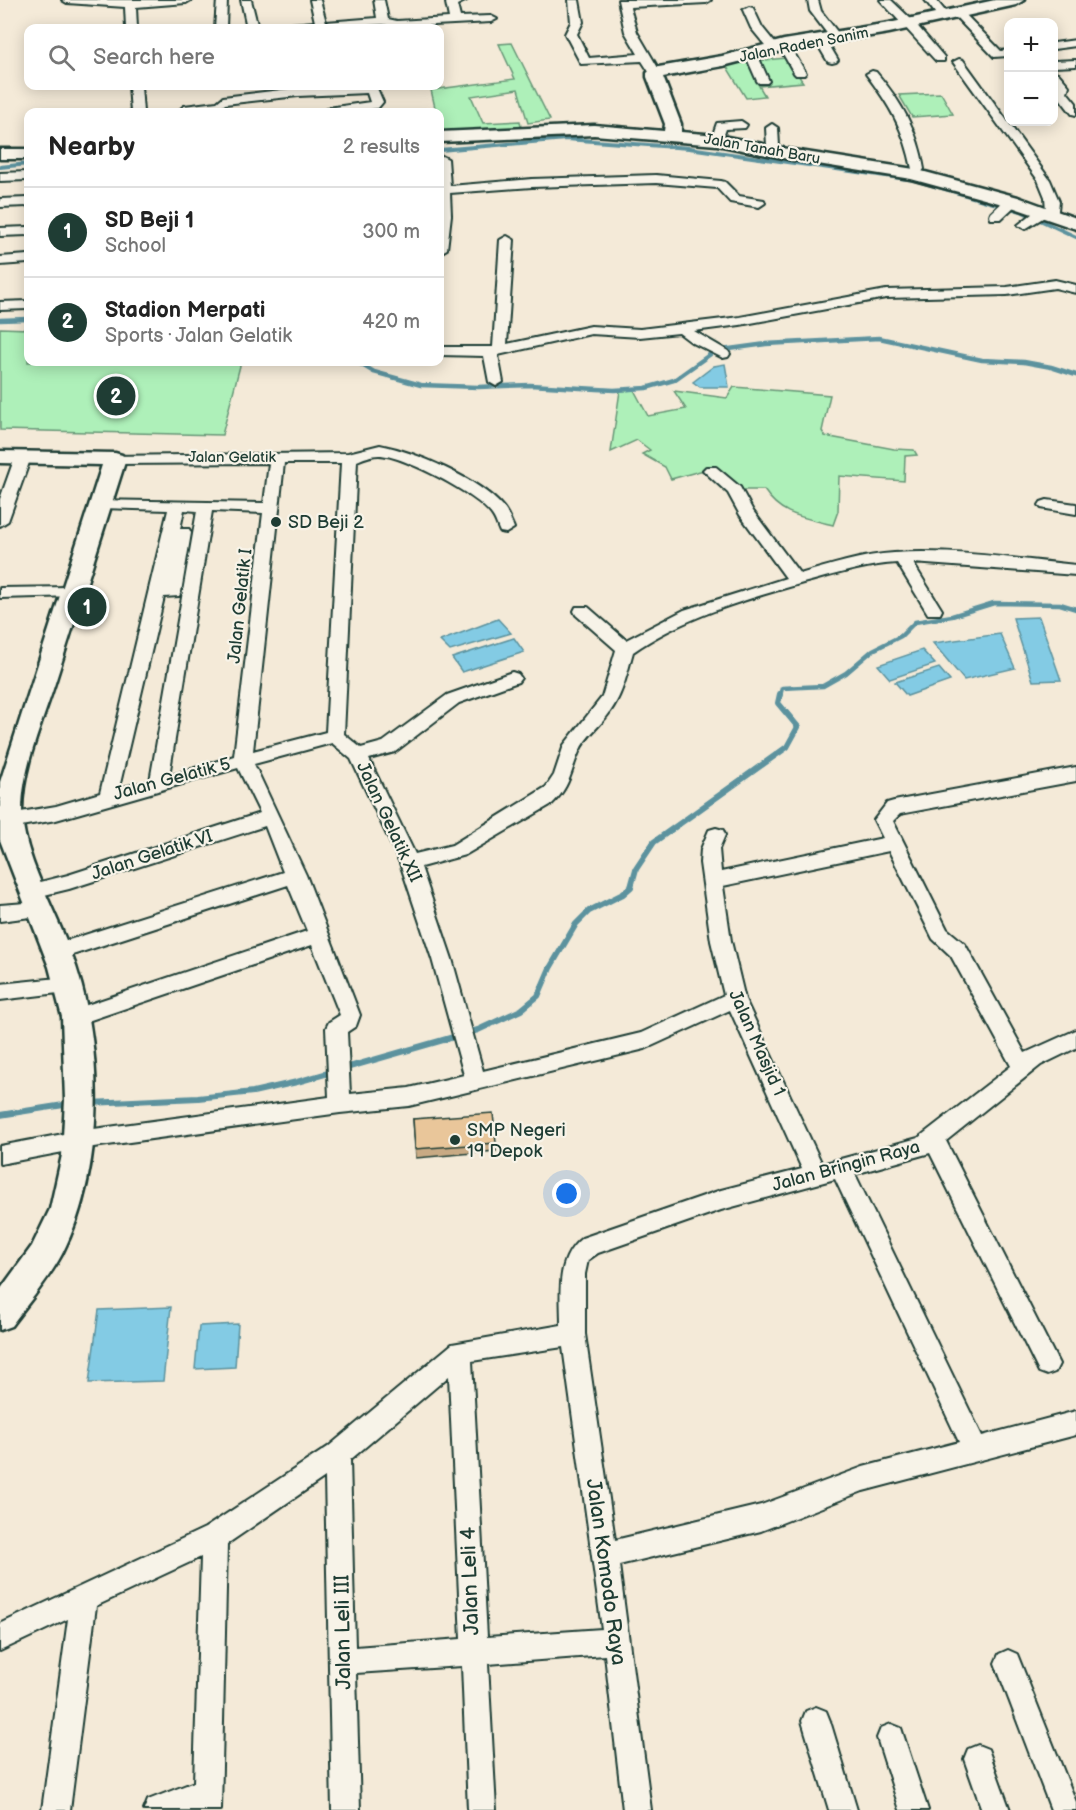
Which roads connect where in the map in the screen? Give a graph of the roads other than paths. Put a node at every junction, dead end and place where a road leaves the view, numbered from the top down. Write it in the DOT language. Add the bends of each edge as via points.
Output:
graph roads {
  1 [pos="67,0"];
  2 [pos="186,0"];
  3 [pos="222,0"];
  4 [pos="246,0"];
  5 [pos="315,0"];
  6 [pos="379,0"];
  7 [pos="462,0"];
  8 [pos="574,0"];
  9 [pos="706,0"];
  10 [pos="813,0"];
  11 [pos="885,0"];
  12 [pos="930,0"];
  13 [pos="90,1"];
  14 [pos="1011,1"];
  15 [pos="624,2"];
  16 [pos="130,4"];
  17 [pos="749,10"];
  18 [pos="951,14"];
  19 [pos="491,19"];
  20 [pos="383,21"];
  21 [pos="455,21"];
  22 [pos="132,24"];
  23 [pos="221,24"];
  24 [pos="252,24"];
  25 [pos="321,24"];
  26 [pos="367,24"];
  27 [pos="910,24"];
  28 [pos="828,39"];
  29 [pos="1076,43"];
  30 [pos="1058,45"];
  31 [pos="778,47"];
  32 [pos="751,54"];
  33 [pos="643,57"];
  34 [pos="1003,58"];
  35 [pos="940,59"];
  36 [pos="832,60"];
  37 [pos="959,62"];
  38 [pos="1076,63"];
  39 [pos="1058,64"];
  40 [pos="654,73"];
  41 [pos="800,73"];
  42 [pos="872,74"];
  43 [pos="1058,80"];
  44 [pos="763,81"];
  45 [pos="135,90"];
  46 [pos="221,90"];
  47 [pos="293,90"];
  48 [pos="371,90"];
  49 [pos="219,106"];
  50 [pos="137,108"];
  51 [pos="188,108"];
  52 [pos="354,108"];
  53 [pos="1075,108"];
  54 [pos="741,125"];
  55 [pos="772,128"];
  56 [pos="672,135"];
  57 [pos="444,137"];
  58 [pos="717,140"];
  59 [pos="770,150"];
  60 [pos="24,153"];
  61 [pos="0,154"];
  62 [pos="914,174"];
  63 [pos="24,176"];
  64 [pos="0,177"];
  65 [pos="444,190"];
  66 [pos="24,202"];
  67 [pos="0,203"];
  68 [pos="759,203"];
  69 [pos="1044,215"];
  70 [pos="444,222"];
  71 [pos="1076,224"];
  72 [pos="1026,225"];
  73 [pos="24,231"];
  74 [pos="0,232"];
  75 [pos="507,240"];
  76 [pos="24,259"];
  77 [pos="0,261"];
  78 [pos="1076,290"];
  79 [pos="24,305"];
  80 [pos="0,306"];
  81 [pos="681,327"];
  82 [pos="444,351"];
  83 [pos="495,351"];
  84 [pos="717,351"];
  85 [pos="496,382"];
  86 [pos="0,457"];
  87 [pos="23,457"];
  88 [pos="277,457"];
  89 [pos="349,458"];
  90 [pos="115,459"];
  91 [pos="711,470"];
  92 [pos="101,503"];
  93 [pos="1047,505"];
  94 [pos="177,507"];
  95 [pos="205,507"];
  96 [pos="271,508"];
  97 [pos="1076,509"];
  98 [pos="0,521"];
  99 [pos="506,528"];
  100 [pos="183,533"];
  101 [pos="902,558"];
  102 [pos="1076,570"];
  103 [pos="796,580"];
  104 [pos="71,592"];
  105 [pos="157,592"];
  106 [pos="0,593"];
  107 [pos="934,610"];
  108 [pos="582,611"];
  109 [pos="625,649"];
  110 [pos="512,678"];
  111 [pos="335,736"];
  112 [pos="358,755"];
  113 [pos="243,760"];
  114 [pos="1076,774"];
  115 [pos="158,786"];
  116 [pos="108,797"];
  117 [pos="6,806"];
  118 [pos="271,817"];
  119 [pos="716,835"];
  120 [pos="894,843"];
  121 [pos="8,851"];
  122 [pos="410,862"];
  123 [pos="296,875"];
  124 [pos="712,881"];
  125 [pos="35,901"];
  126 [pos="0,913"];
  127 [pos="318,935"];
  128 [pos="57,952"];
  129 [pos="69,985"];
  130 [pos="0,992"];
  131 [pos="735,999"];
  132 [pos="76,1017"];
  133 [pos="1076,1038"];
  134 [pos="1023,1069"];
  135 [pos="476,1082"];
  136 [pos="340,1104"];
  137 [pos="79,1115"];
  138 [pos="934,1139"];
  139 [pos="0,1155"];
  140 [pos="841,1168"];
  141 [pos="816,1175"];
  142 [pos="590,1245"];
  143 [pos="0,1315"];
  144 [pos="573,1334"];
  145 [pos="460,1352"];
  146 [pos="1047,1364"];
  147 [pos="1076,1423"];
  148 [pos="975,1448"];
  149 [pos="337,1455"];
  150 [pos="214,1537"];
  151 [pos="604,1556"];
  152 [pos="84,1600"];
  153 [pos="0,1638"];
  154 [pos="617,1641"];
  155 [pos="473,1652"];
  156 [pos="344,1661"];
  157 [pos="1008,1663"];
  158 [pos="816,1721"];
  159 [pos="891,1738"];
  160 [pos="978,1759"];
  161 [pos="207,1800"];
  162 [pos="56,1810"];
  163 [pos="158,1810"];
  164 [pos="346,1810"];
  165 [pos="482,1810"];
  166 [pos="637,1810"];
  167 [pos="843,1810"];
  168 [pos="914,1810"];
  169 [pos="996,1810"];
  170 [pos="1065,1810"];
  1 -- 13 [label="street"];
  2 -- 16 [label="street"];
  3 -- 23 [label="street"];
  4 -- 24 [label="street"];
  5 -- 25 [label="street"];
  6 -- 20 [label="street"];
  7 -- 21 [label="street" via="451,3"];
  8 -- 33 [label="street" via="577,22 571,34 585,62"];
  9 -- 15 [label="street"];
  10 -- 28 [label="street"];
  11 -- 27 [label="street"];
  12 -- 18 [label="street"];
  13 -- 16 [label="street"];
  14 -- 18 [label="street, Jalan Raden Sanim"];
  15 -- 33 [label="street" via="631,32"];
  16 -- 22 [label="street"];
  17 -- 31 [label="street" via="757,28"];
  18 -- 27 [label="street, Jalan Raden Sanim"];
  18 -- 34 [label="street"];
  19 -- 21 [label="street"];
  20 -- 21 [label="street"];
  20 -- 26 [label="street"];
  27 -- 28 [label="street, Jalan Raden Sanim"];
  27 -- 35 [label="street"];
  28 -- 31 [label="street, Jalan Raden Sanim"];
  28 -- 36 [label="street"];
  29 -- 30 [label="street"];
  31 -- 32 [label="street, Jalan Raden Sanim"];
  31 -- 41 [label="street"];
  32 -- 40 [label="street, Jalan Raden Sanim"];
  32 -- 44 [label="street"];
  33 -- 40 [label="street"];
  37 -- 69 [label="street" via="1047,185 1054,203"];
  38 -- 39 [label="street"];
  40 -- 56 [label="street" via="674,124"];
  42 -- 62 [label="street" via="890,94 910,133 918,169"];
  43 -- 53 [label="street" via="1063,86 1061,92"];
  45 -- 50 [label="street"];
  46 -- 49 [label="street"];
  47 -- 49 [label="street"];
  48 -- 52 [label="street" via="377,102"];
  49 -- 51 [label="street"];
  54 -- 58 [label="street" via="721,126"];
  55 -- 59 [label="street"];
  56 -- 57 [label="street, Jalan Tanah Baru" via="594,130"];
  56 -- 58 [label="street, Jalan Tanah Baru"];
  58 -- 59 [label="street, Jalan Tanah Baru"];
  59 -- 62 [label="street, Jalan Tanah Baru"];
  60 -- 61 [label="street"];
  62 -- 69 [label="street, Jalan Tanah Baru" via="1003,209"];
  63 -- 64 [label="street"];
  65 -- 68 [label="street" via="532,183 665,180 722,185 735,199"];
  65 -- 70 [label="street"];
  66 -- 67 [label="street"];
  69 -- 71 [label="street, Jalan Tanah Baru"];
  69 -- 72 [label="street"];
  73 -- 74 [label="street"];
  75 -- 83 [label="street"];
  76 -- 77 [label="street"];
  78 -- 81 [label="street" via="1055,284 1007,291 886,294 764,318"];
  79 -- 80 [label="street"];
  81 -- 83 [label="street" via="640,333 580,331"];
  81 -- 84 [label="street"];
  82 -- 83 [label="street"];
  83 -- 85 [label="street"];
  86 -- 87 [label="street"];
  87 -- 90 [label="street"];
  87 -- 98 [label="street"];
  88 -- 89 [label="street, Jalan Gelatik"];
  88 -- 90 [label="street, Jalan Gelatik"];
  88 -- 96 [label="street, Jalan Gelatik I"];
  89 -- 99 [label="street, Jalan Gelatik" via="378,450 423,464 486,500 497,509"];
  89 -- 111 [label="street"];
  90 -- 92 [label="street"];
  91 -- 103 [label="street" via="734,490"];
  92 -- 94 [label="street"];
  92 -- 104 [label="street"];
  93 -- 97 [label="street"];
  94 -- 95 [label="street"];
  94 -- 105 [label="street"];
  95 -- 96 [label="street"];
  95 -- 115 [label="street"];
  96 -- 113 [label="street, Jalan Gelatik I"];
  100 -- 105 [label="street" via="172,592"];
  101 -- 102 [label="street"];
  101 -- 103 [label="street"];
  101 -- 107 [label="street"];
  103 -- 109 [label="street" via="656,629"];
  104 -- 106 [label="street"];
  104 -- 117 [label="street"];
  105 -- 116 [label="street"];
  108 -- 109 [label="street"];
  109 -- 122 [label="street" via="611,697 570,750 563,776 553,792 468,846"];
  110 -- 112 [label="street" via="453,699 389,747"];
  111 -- 112 [label="street, Jalan Gelatik XII"];
  111 -- 113 [label="street, Jalan Gelatik 5"];
  112 -- 122 [label="street, Jalan Gelatik XII"];
  113 -- 115 [label="street, Jalan Gelatik 5"];
  113 -- 118 [label="street"];
  114 -- 120 [label="street" via="894,808 883,820"];
  115 -- 116 [label="street, Jalan Gelatik 5"];
  116 -- 117 [label="street, Jalan Gelatik 5" via="56,813"];
  117 -- 121 [label="street"];
  118 -- 123 [label="street"];
  118 -- 125 [label="street, Jalan Gelatik VI" via="69,882"];
  119 -- 124 [label="street, Jalan Masjid 1" via="710,856"];
  120 -- 124 [label="street"];
  120 -- 134 [label="street" via="940,934 958,950"];
  121 -- 125 [label="street"];
  122 -- 135 [label="street, Jalan Gelatik XII"];
  123 -- 127 [label="street"];
  123 -- 128 [label="street"];
  124 -- 131 [label="street, Jalan Masjid 1"];
  125 -- 126 [label="street, Jalan Gelatik VI"];
  125 -- 128 [label="street"];
  127 -- 132 [label="street"];
  127 -- 136 [label="street" via="350,1015 336,1028"];
  128 -- 129 [label="street"];
  129 -- 130 [label="street"];
  129 -- 132 [label="street"];
  131 -- 135 [label="street" via="645,1041"];
  131 -- 141 [label="street, Jalan Masjid 1"];
  132 -- 137 [label="street"];
  133 -- 134 [label="street, Jalan Bringin Raya" via="1033,1058"];
  134 -- 138 [label="street, Jalan Bringin Raya"];
  135 -- 136 [label="street" via="409,1097"];
  136 -- 137 [label="street"];
  137 -- 139 [label="street"];
  137 -- 143 [label="street" via="71,1195 43,1256"];
  138 -- 140 [label="street, Jalan Bringin Raya" via="924,1146"];
  138 -- 146 [label="street"];
  140 -- 141 [label="street, Jalan Bringin Raya"];
  140 -- 148 [label="street"];
  141 -- 142 [label="street, Jalan Bringin Raya" via="721,1200"];
  142 -- 144 [label="street, Jalan Komodo Raya" via="580,1253 573,1274"];
  144 -- 145 [label="street"];
  144 -- 151 [label="street, Jalan Komodo Raya"];
  145 -- 149 [label="street"];
  145 -- 155 [label="street, Jalan Leli 4"];
  147 -- 148 [label="street"];
  148 -- 151 [label="street" via="863,1479 761,1518"];
  149 -- 150 [label="street"];
  149 -- 156 [label="street, Jalan Leli III"];
  150 -- 152 [label="street"];
  150 -- 161 [label="street"];
  151 -- 154 [label="street, Jalan Komodo Raya"];
  152 -- 153 [label="street"];
  152 -- 162 [label="street"];
  154 -- 155 [label="street"];
  154 -- 166 [label="street, Jalan Komodo Raya"];
  155 -- 156 [label="street"];
  155 -- 165 [label="street, Jalan Leli 4"];
  156 -- 164 [label="street, Jalan Leli III"];
  157 -- 170 [label="street"];
  158 -- 167 [label="street"];
  159 -- 168 [label="street"];
  160 -- 169 [label="street"];
  161 -- 163 [label="street"];
}
